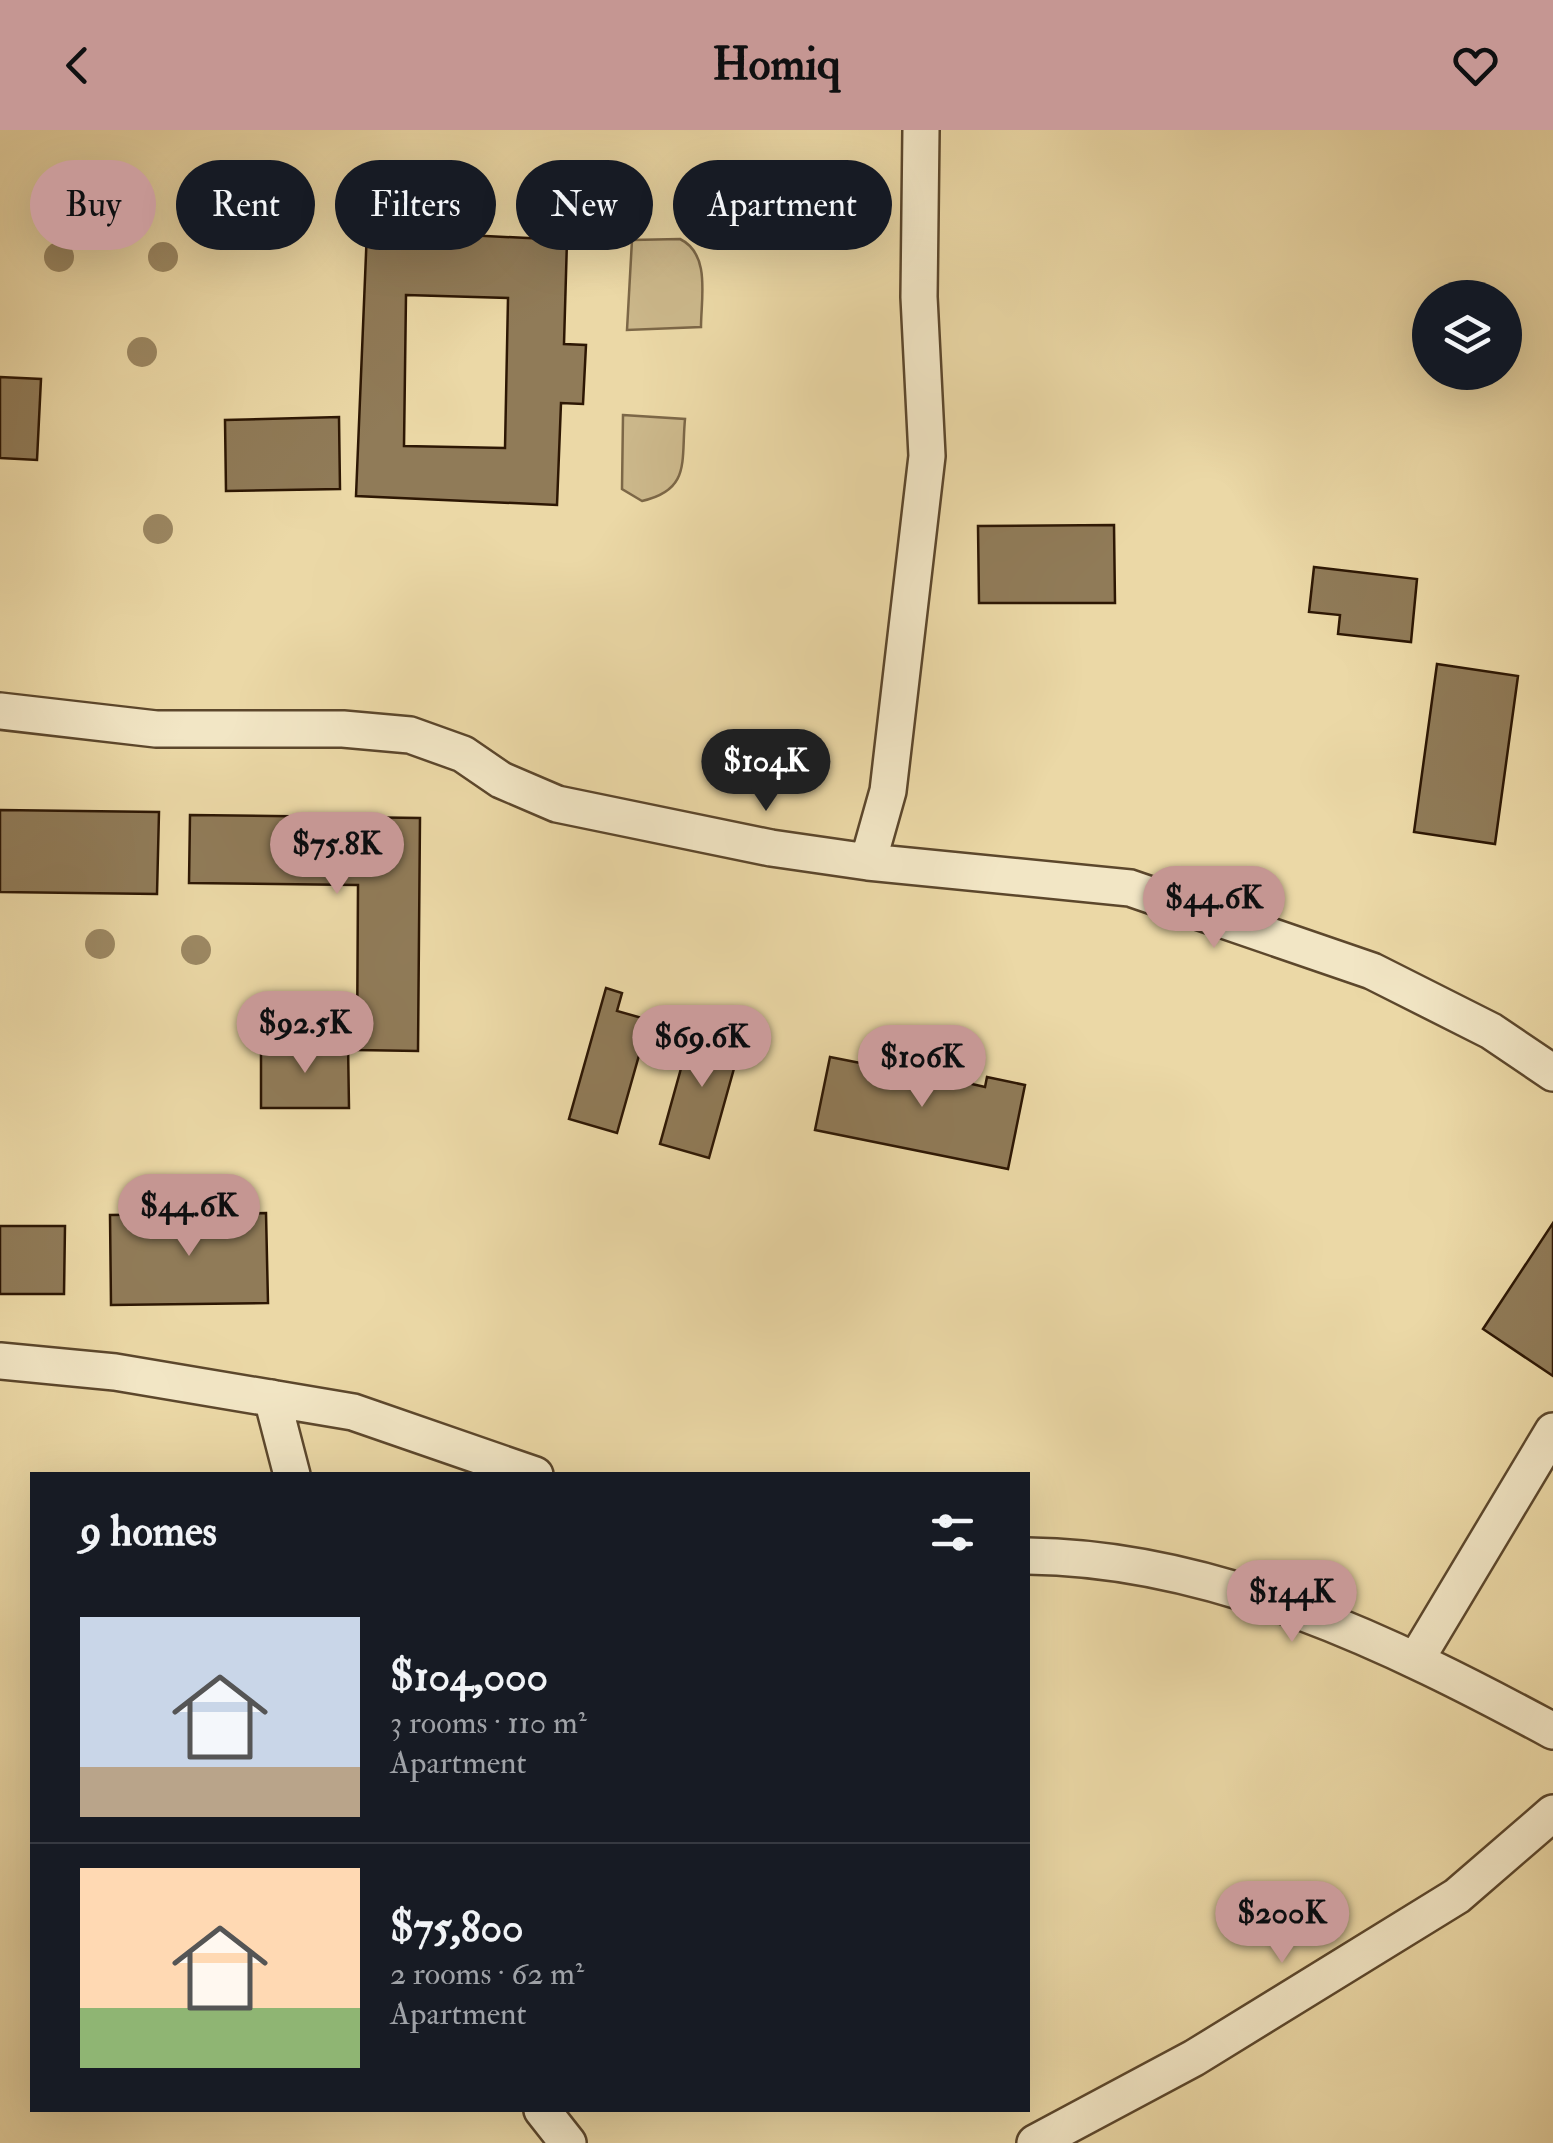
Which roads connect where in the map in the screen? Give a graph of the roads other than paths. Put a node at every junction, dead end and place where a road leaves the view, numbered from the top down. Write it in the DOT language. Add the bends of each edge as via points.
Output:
graph roads {
  1 [pos="921,130"];
  2 [pos="0,710"];
  3 [pos="868,862"];
  4 [pos="1553,1073"];
  5 [pos="0,1360"];
  6 [pos="272,1398"];
  7 [pos="1553,1431"];
  8 [pos="291,1472"];
  9 [pos="525,1472"];
  10 [pos="1030,1556"];
  11 [pos="1417,1658"];
  12 [pos="1553,1731"];
  13 [pos="1553,1814"];
  14 [pos="544,2112"];
  15 [pos="568,2143"];
  16 [pos="1035,2143"];
  1 -- 3 [label="street" via="926,456 888,792"];
  2 -- 3 [label="street" via="156,729 410,735 463,754 501,780 557,804"];
  3 -- 4 [label="street" via="1130,888 1372,972 1492,1031"];
  5 -- 6 [label="street"];
  6 -- 8 [label="street"];
  6 -- 9 [label="street" via="353,1412"];
  7 -- 11 [label="street"];
  10 -- 11 [label="street" via="1145,1570 1261,1598"];
  11 -- 12 [label="street"];
  13 -- 16 [label="street" via="1458,1896 1194,2058"];
  14 -- 15 [label="street"];
}
